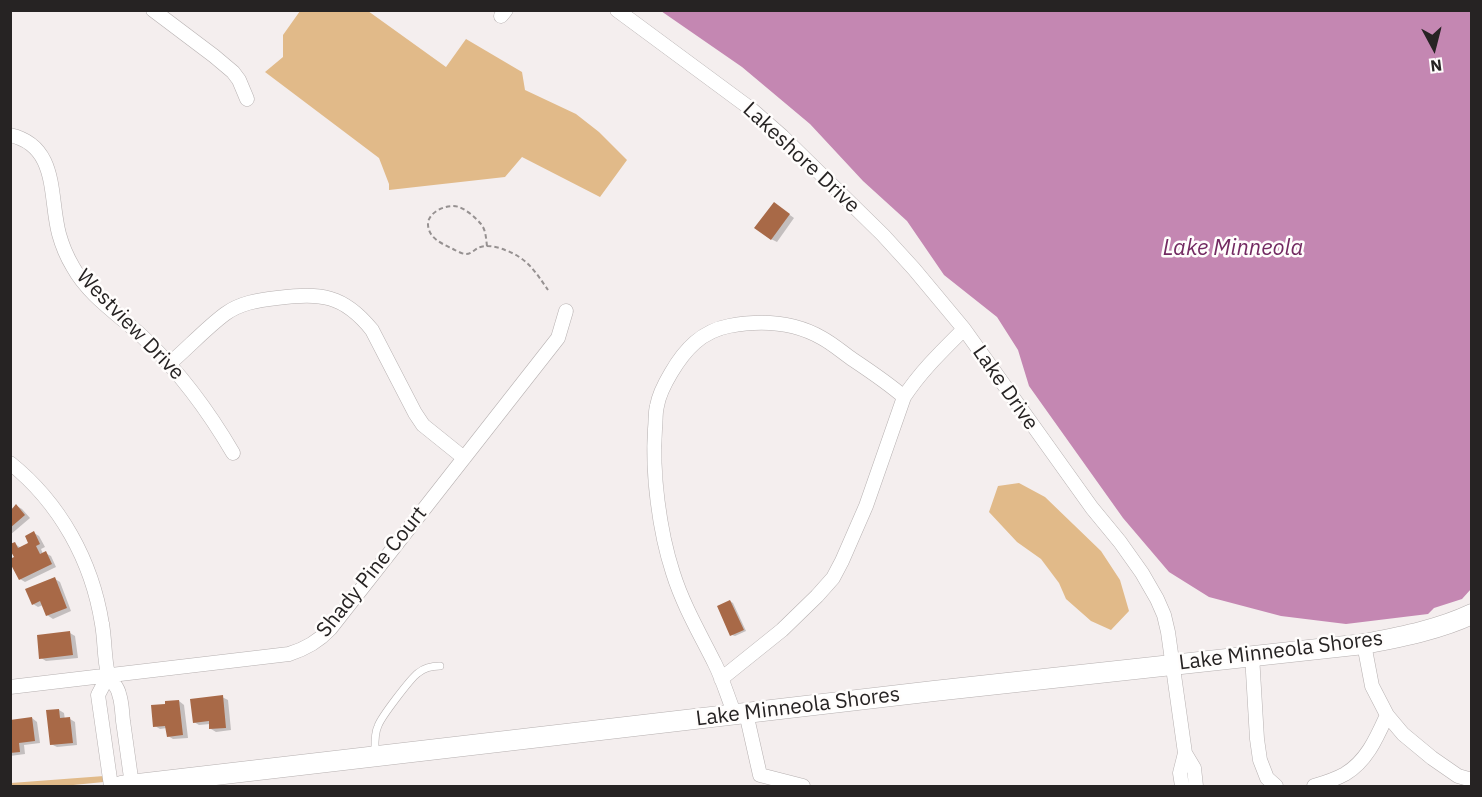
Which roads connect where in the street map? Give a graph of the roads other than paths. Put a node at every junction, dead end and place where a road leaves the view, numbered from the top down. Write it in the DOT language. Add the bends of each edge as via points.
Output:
graph roads {
  1 [pos="153,10"];
  2 [pos="617,10"];
  3 [pos="247,99"];
  4 [pos="10,135"];
  5 [pos="566,311"];
  6 [pos="964,329"];
  7 [pos="169,364"];
  8 [pos="904,396"];
  9 [pos="234,453"];
  10 [pos="464,458"];
  11 [pos="10,463"];
  12 [pos="1472,614"];
  13 [pos="1364,644"];
  14 [pos="1252,655"];
  15 [pos="1174,664"];
  16 [pos="440,666"];
  17 [pos="108,676"];
  18 [pos="721,679"];
  19 [pos="10,687"];
  20 [pos="740,714"];
  21 [pos="1387,716"];
  22 [pos="124,726"];
  23 [pos="103,728"];
  24 [pos="1185,753"];
  25 [pos="375,756"];
  26 [pos="1472,780"];
  27 [pos="111,786"];
  28 [pos="127,786"];
  29 [pos="803,786"];
  30 [pos="1182,786"];
  31 [pos="1196,786"];
  32 [pos="1276,786"];
  33 [pos="1314,786"];
  1 -- 3 [label="street" via="233,72"];
  2 -- 6 [label="street, Lakeshore Drive" via="783,137 883,235"];
  4 -- 7 [label="street, Westview Drive" via="28,142 45,161 59,234 74,270 96,296"];
  5 -- 10 [label="street, Shady Pine Court" via="558,338"];
  6 -- 8 [label="street, Lake Drive" via="934,358"];
  6 -- 15 [label="street, Lake Drive" via="1142,573 1164,615"];
  7 -- 9 [label="street, Westview Drive" via="195,394"];
  7 -- 10 [label="street" via="238,306 305,294 338,301 372,330 423,425"];
  8 -- 18 [label="street, Lake Drive" via="866,506 833,578 782,630"];
  8 -- 18 [label="street" via="823,339 789,326 766,322 726,326 702,336 681,356 657,406 656,474 662,529 679,590"];
  10 -- 17 [label="street, Shady Pine Court" via="327,633 305,649"];
  11 -- 17 [label="street" via="36,486 79,550 96,597"];
  12 -- 13 [label="main road, Lake Minneola Shores"];
  13 -- 14 [label="main road, Lake Minneola Shores"];
  13 -- 21 [label="street" via="1372,686"];
  14 -- 15 [label="main road, Lake Minneola Shores"];
  14 -- 32 [label="street" via="1260,760 1267,778"];
  15 -- 20 [label="main road, Lake Minneola Shores"];
  15 -- 24 [label="street, Lake Drive"];
  16 -- 25 [label="lane" via="416,674 381,718 376,730"];
  17 -- 19 [label="street, Shady Pine Court"];
  17 -- 22 [label="street" via="119,692"];
  17 -- 23 [label="street" via="98,695"];
  18 -- 20 [label="street"];
  20 -- 25 [label="main road, Lake Minneola Shores"];
  20 -- 29 [label="street" via="760,775"];
  21 -- 26 [label="street" via="1432,758 1458,776"];
  21 -- 33 [label="street" via="1361,760 1346,773"];
  22 -- 23 [label="street"];
  22 -- 28 [label="street"];
  23 -- 27 [label="street"];
  24 -- 30 [label="street" via="1180,773"];
  24 -- 31 [label="street" via="1194,768"];
  25 -- 28 [label="main road, Lake Minneola Shores"];
}
